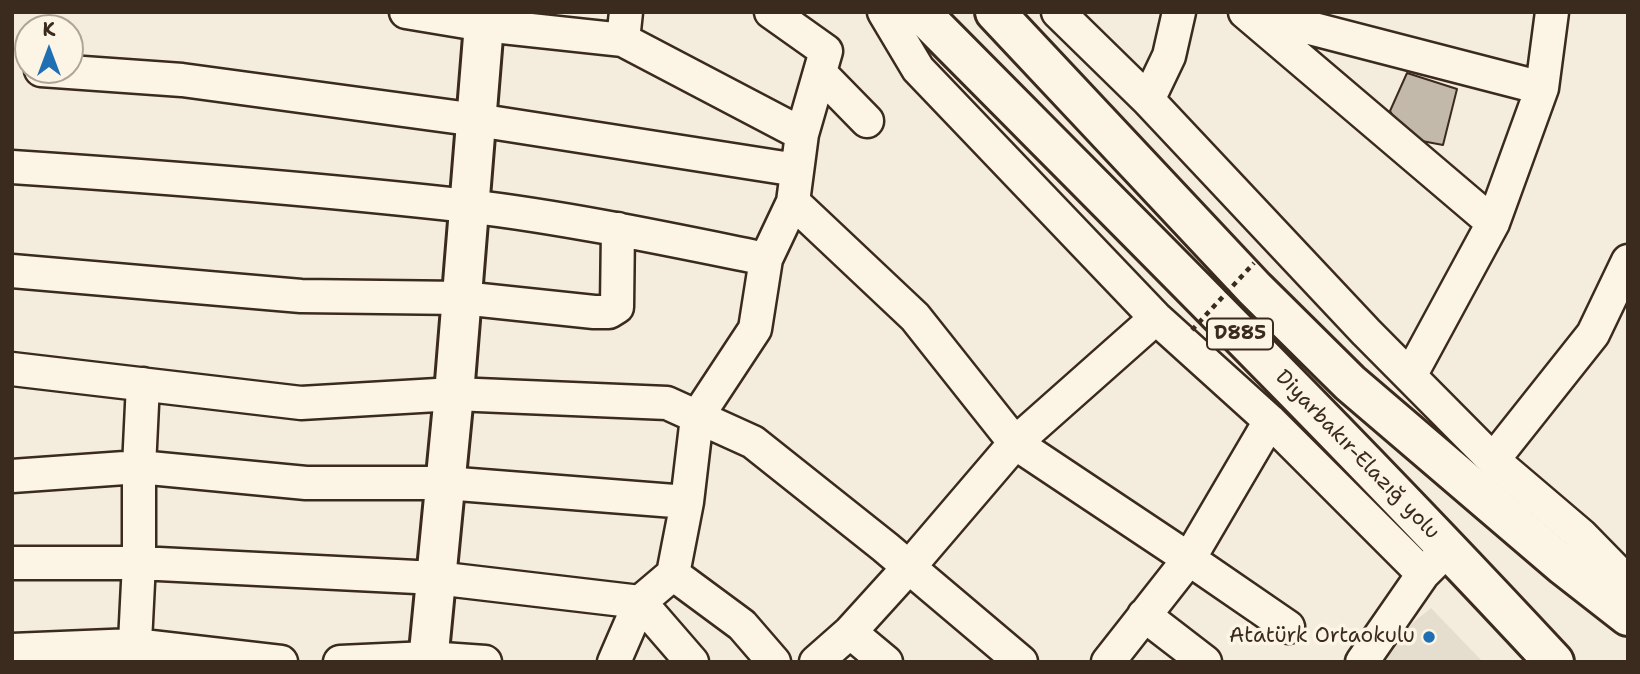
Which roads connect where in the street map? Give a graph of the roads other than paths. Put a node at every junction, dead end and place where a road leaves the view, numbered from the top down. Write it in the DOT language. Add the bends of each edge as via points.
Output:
graph roads {
  1 [pos="406,12"];
  2 [pos="771,12"];
  3 [pos="884,12"];
  4 [pos="920,12"];
  5 [pos="995,12"];
  6 [pos="1058,12"];
  7 [pos="1179,12"];
  8 [pos="1246,12"];
  9 [pos="1552,12"];
  10 [pos="484,19"];
  11 [pos="624,26"];
  12 [pos="84,73"];
  13 [pos="820,73"];
  14 [pos="1542,88"];
  15 [pos="1148,100"];
  16 [pos="477,120"];
  17 [pos="867,121"];
  18 [pos="802,134"];
  19 [pos="12,167"];
  20 [pos="797,170"];
  21 [pos="793,202"];
  22 [pos="470,206"];
  23 [pos="1493,223"];
  24 [pos="618,229"];
  25 [pos="766,259"];
  26 [pos="1628,261"];
  27 [pos="12,271"];
  28 [pos="462,298"];
  29 [pos="1156,318"];
  30 [pos="12,369"];
  31 [pos="1410,376"];
  32 [pos="143,384"];
  33 [pos="454,394"];
  34 [pos="697,417"];
  35 [pos="1270,421"];
  36 [pos="1015,443"];
  37 [pos="1493,460"];
  38 [pos="139,467"];
  39 [pos="12,476"];
  40 [pos="445,482"];
  41 [pos="687,502"];
  42 [pos="1189,559"];
  43 [pos="1436,562"];
  44 [pos="12,563"];
  45 [pos="139,563"];
  46 [pos="909,567"];
  47 [pos="673,574"];
  48 [pos="436,578"];
  49 [pos="1628,583"];
  50 [pos="640,602"];
  51 [pos="1144,615"];
  52 [pos="1628,616"];
  53 [pos="1288,627"];
  54 [pos="850,632"];
  55 [pos="12,650"];
  56 [pos="134,653"];
  57 [pos="428,660"];
  58 [pos="281,662"];
  59 [pos="340,662"];
  60 [pos="485,662"];
  61 [pos="614,662"];
  62 [pos="692,662"];
  63 [pos="774,662"];
  64 [pos="816,662"];
  65 [pos="886,662"];
  66 [pos="1021,662"];
  67 [pos="1108,662"];
  68 [pos="1205,662"];
  69 [pos="1362,662"];
  70 [pos="1553,662"];
  1 -- 10 [label="street"];
  2 -- 13 [label="street" via="826,51"];
  3 -- 29 [label="street" via="918,69"];
  4 -- 43 [label="main road, Diyarbakır-Elazığ yolu / D885" via="1249,344"];
  5 -- 52 [label="main road, Diyarbakır-Elazığ yolu / D885" via="1255,289 1350,383"];
  6 -- 15 [label="street"];
  7 -- 15 [label="street" via="1169,56"];
  8 -- 14 [label="street"];
  8 -- 23 [label="street"];
  9 -- 14 [label="street"];
  10 -- 11 [label="street"];
  10 -- 16 [label="main road"];
  11 -- 18 [label="street"];
  12 -- 16 [label="street" via="182,80"];
  13 -- 17 [label="street"];
  13 -- 18 [label="street"];
  14 -- 23 [label="street"];
  15 -- 31 [label="street"];
  16 -- 20 [label="street"];
  16 -- 22 [label="main road"];
  18 -- 20 [label="street"];
  19 -- 22 [label="street"];
  20 -- 21 [label="street"];
  21 -- 25 [label="street"];
  21 -- 36 [label="street" via="915,317"];
  22 -- 24 [label="street"];
  22 -- 28 [label="main road"];
  23 -- 31 [label="street"];
  24 -- 25 [label="street"];
  24 -- 28 [label="street" via="617,307 609,312"];
  25 -- 34 [label="street" via="755,329"];
  26 -- 37 [label="street" via="1593,334"];
  27 -- 28 [label="street" via="301,296"];
  28 -- 33 [label="main road"];
  29 -- 35 [label="street"];
  29 -- 36 [label="street"];
  30 -- 32 [label="street"];
  31 -- 37 [label="street"];
  32 -- 33 [label="street" via="301,403"];
  32 -- 38 [label="street"];
  33 -- 34 [label="street" via="667,403"];
  33 -- 40 [label="main road"];
  34 -- 41 [label="street"];
  34 -- 46 [label="street" via="753,442"];
  35 -- 42 [label="street"];
  35 -- 43 [label="street"];
  36 -- 42 [label="street"];
  36 -- 46 [label="street"];
  37 -- 49 [label="street" via="1581,535"];
  38 -- 39 [label="street"];
  38 -- 40 [label="street" via="306,483"];
  38 -- 45 [label="street"];
  40 -- 41 [label="street"];
  40 -- 48 [label="main road"];
  41 -- 47 [label="street"];
  42 -- 51 [label="street"];
  42 -- 53 [label="street"];
  43 -- 69 [label="street"];
  43 -- 70 [label="main road, Diyarbakır-Elazığ yolu / D885"];
  44 -- 45 [label="street"];
  45 -- 48 [label="street"];
  45 -- 56 [label="street"];
  46 -- 54 [label="street"];
  46 -- 66 [label="street"];
  47 -- 50 [label="street"];
  47 -- 63 [label="street" via="742,625"];
  48 -- 50 [label="street"];
  48 -- 57 [label="main road"];
  50 -- 61 [label="street"];
  50 -- 62 [label="street"];
  51 -- 67 [label="street"];
  51 -- 68 [label="street"];
  54 -- 64 [label="street"];
  54 -- 65 [label="street"];
  55 -- 56 [label="street"];
  56 -- 58 [label="street"];
  57 -- 59 [label="street"];
  57 -- 60 [label="street"];
}
